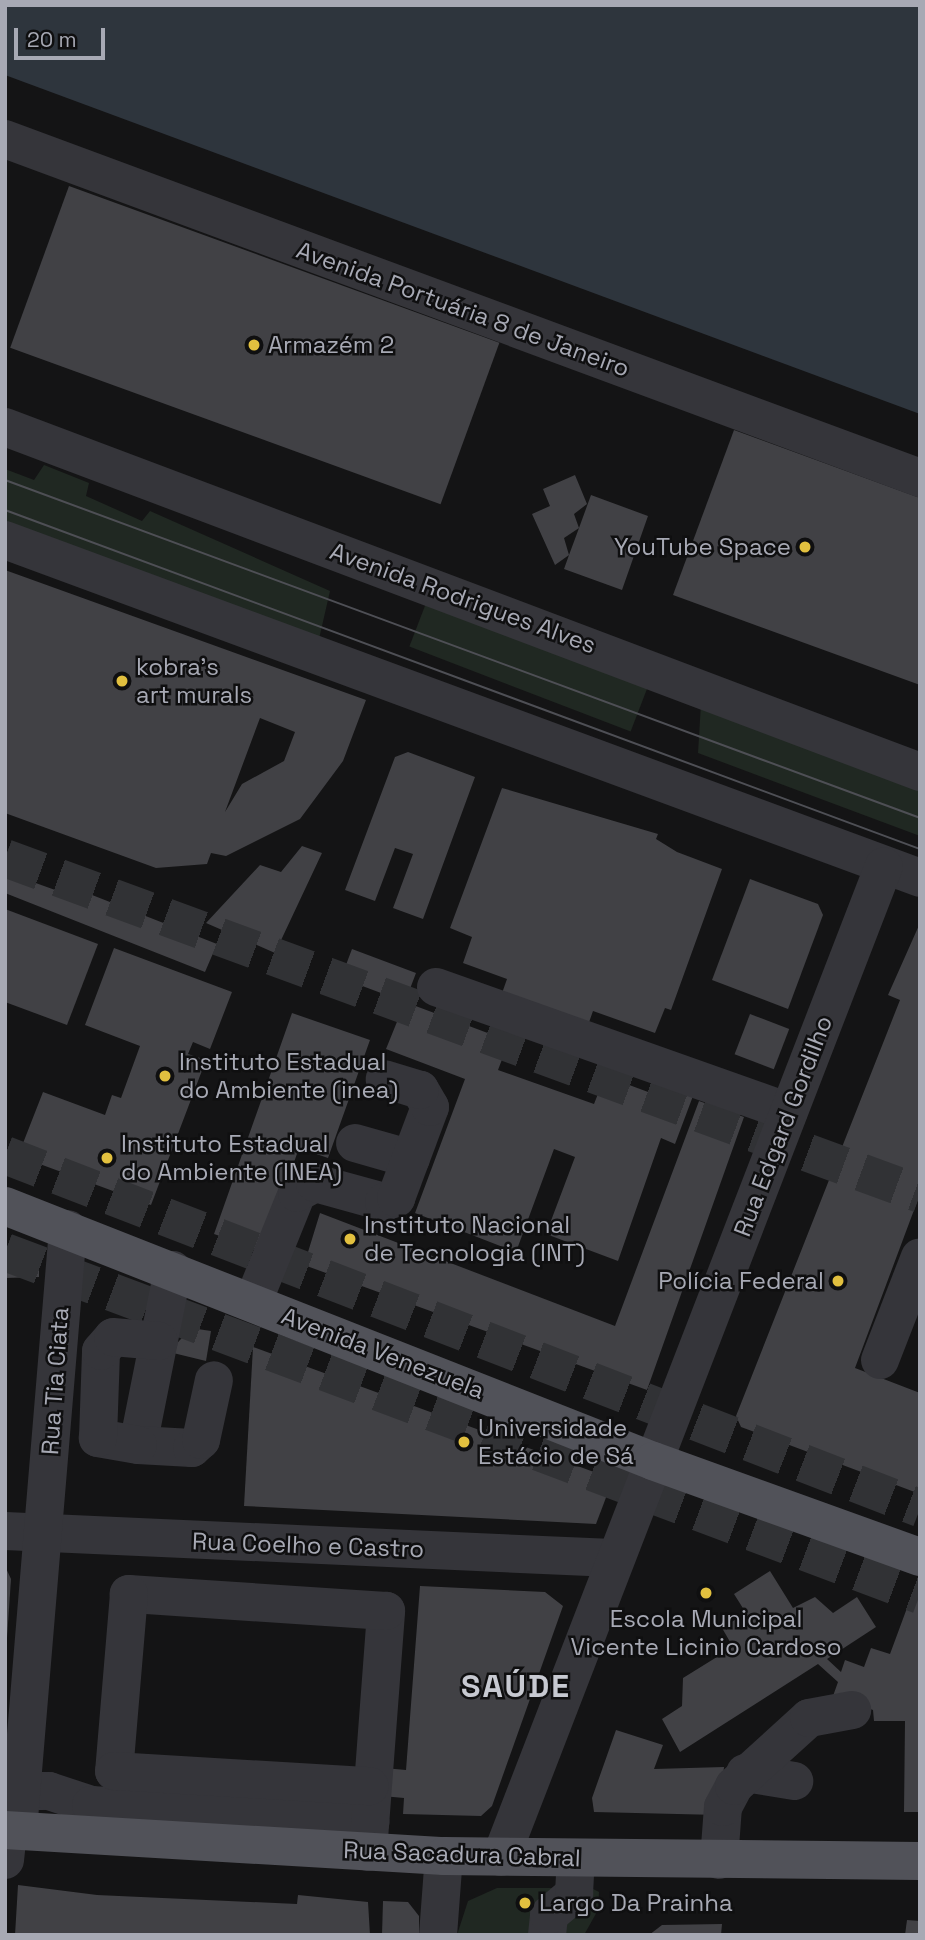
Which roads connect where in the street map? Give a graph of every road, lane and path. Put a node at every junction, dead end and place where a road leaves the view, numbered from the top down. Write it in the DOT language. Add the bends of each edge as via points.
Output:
graph roads {
  1 [pos="5,139"];
  2 [pos="5,428"];
  3 [pos="920,478"];
  4 [pos="5,540"];
  5 [pos="920,772"];
  6 [pos="884,866"];
  7 [pos="920,878"];
  8 [pos="436,988"];
  9 [pos="385,1079"];
  10 [pos="789,1112"];
  11 [pos="355,1143"];
  12 [pos="411,1159"];
  13 [pos="5,1206"];
  14 [pos="68,1229"];
  15 [pos="920,1257"];
  16 [pos="173,1270"];
  17 [pos="253,1302"];
  18 [pos="909,1318"];
  19 [pos="159,1341"];
  20 [pos="880,1360"];
  21 [pos="214,1380"];
  22 [pos="138,1445"];
  23 [pos="653,1461"];
  24 [pos="5,1531"];
  25 [pos="44,1534"];
  26 [pos="920,1557"];
  27 [pos="612,1558"];
  28 [pos="852,1710"];
  29 [pos="745,1773"];
  30 [pos="794,1781"];
  31 [pos="21,1791"];
  32 [pos="369,1820"];
  33 [pos="9,1838"];
  34 [pos="444,1856"];
  35 [pos="501,1857"];
  36 [pos="576,1858"];
  37 [pos="719,1860"];
  38 [pos="920,1861"];
  39 [pos="438,1935"];
  40 [pos="547,1935"];
  1 -- 3 [label="street, Avenida Portuária 8 de Janeiro"];
  2 -- 5 [label="street, Avenida Rodrigues Alves"];
  4 -- 6 [label="street"];
  6 -- 7 [label="street"];
  6 -- 10 [label="street, Rua Edgard Gordilho"];
  8 -- 10 [label="street"];
  9 -- 12 [label="street" via="429,1098"];
  10 -- 23 [label="street, Rua Edgard Gordilho"];
  11 -- 12 [label="street"];
  12 -- 17 [label="street" via="396,1198 384,1202 315,1183 297,1193"];
  13 -- 14 [label="main road, Avenida Venezuela"];
  14 -- 16 [label="main road, Avenida Venezuela"];
  14 -- 25 [label="street, Rua Tia Ciata"];
  15 -- 18 [label="street"];
  16 -- 17 [label="main road, Avenida Venezuela"];
  16 -- 19 [label="street"];
  17 -- 23 [label="main road, Avenida Venezuela"];
  18 -- 20 [label="street"];
  19 -- 22 [label="street"];
  19 -- 22 [label="street" via="113,1337 101,1351 98,1438"];
  21 -- 22 [label="street" via="201,1440 192,1448"];
  23 -- 26 [label="main road, Avenida Venezuela"];
  23 -- 27 [label="street, Rua Edgard Gordilho"];
  24 -- 25 [label="street, Rua Coelho e Castro"];
  25 -- 27 [label="street, Rua Coelho e Castro"];
  25 -- 31 [label="street, Rua Tia Ciata"];
  27 -- 35 [label="street, Rua Edgard Gordilho"];
  28 -- 29 [label="street" via="809,1718"];
  29 -- 30 [label="street"];
  29 -- 37 [label="street" via="723,1807"];
  31 -- 32 [label="street" via="49,1791 91,1805"];
  31 -- 33 [label="street, Rua Tia Ciata"];
  32 -- 32 [label="street" via="114,1771 128,1594 386,1611"];
  32 -- 33 [label="main road, Rua Sacadura Cabral"];
  32 -- 34 [label="main road, Rua Sacadura Cabral"];
  34 -- 35 [label="main road, Rua Sacadura Cabral"];
  34 -- 39 [label="street"];
  35 -- 36 [label="main road, Rua Sacadura Cabral"];
  36 -- 37 [label="main road, Rua Sacadura Cabral"];
  36 -- 40 [label="street" via="574,1894 549,1915"];
  37 -- 38 [label="main road, Rua Sacadura Cabral"];
}
